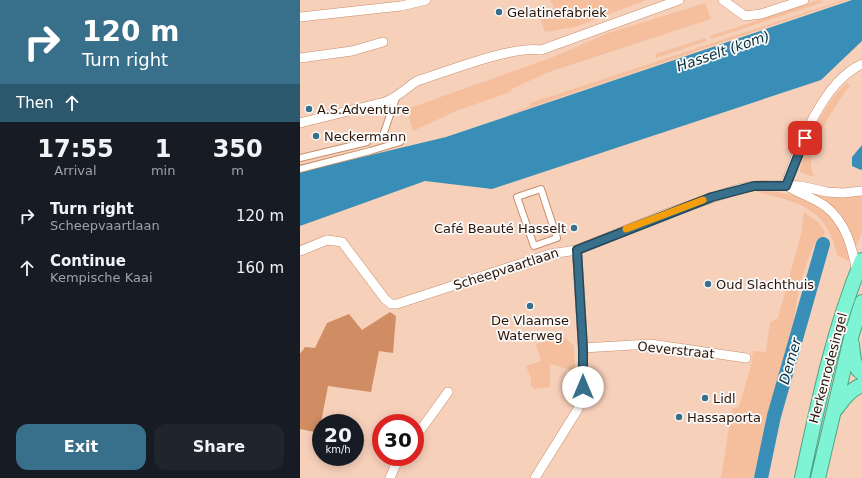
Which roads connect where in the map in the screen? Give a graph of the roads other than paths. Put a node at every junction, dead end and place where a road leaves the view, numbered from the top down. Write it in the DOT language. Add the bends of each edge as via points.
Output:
graph roads {
  1 [pos="426,0"];
  2 [pos="679,0"];
  3 [pos="723,0"];
  4 [pos="804,0"];
  5 [pos="300,17"];
  6 [pos="384,42"];
  7 [pos="300,58"];
  8 [pos="862,64"];
  9 [pos="396,98"];
  10 [pos="300,123"];
  11 [pos="382,138"];
  12 [pos="367,142"];
  13 [pos="400,142"];
  14 [pos="300,158"];
  15 [pos="300,168"];
  16 [pos="787,187"];
  17 [pos="541,189"];
  18 [pos="862,191"];
  19 [pos="577,250"];
  20 [pos="300,251"];
  21 [pos="859,266"];
  22 [pos="862,302"];
  23 [pos="852,334"];
  24 [pos="583,348"];
  25 [pos="746,358"];
  26 [pos="862,373"];
  27 [pos="862,385"];
  28 [pos="448,392"];
  29 [pos="833,414"];
  30 [pos="424,425"];
  31 [pos="395,466"];
  32 [pos="390,478"];
  33 [pos="535,478"];
  34 [pos="802,478"];
  35 [pos="818,478"];
  1 -- 5 [label="street" via="416,4"];
  2 -- 9 [label="street" via="541,50 528,48 417,81"];
  3 -- 4 [label="street" via="745,16 761,14"];
  6 -- 7 [label="street" via="352,51"];
  8 -- 16 [label="street" via="830,90 818,109"];
  9 -- 10 [label="street"];
  9 -- 11 [label="street"];
  12 -- 14 [label="street"];
  13 -- 15 [label="street" via="370,152"];
  16 -- 18 [label="street, Scheepvaartlaan" via="801,186 837,193"];
  16 -- 19 [label="street, Scheepvaartlaan" via="754,186 712,197"];
  16 -- 21 [label="street" via="824,206 836,217 849,239"];
  17 -- 17 [label="street" via="557,238 534,246 518,196"];
  19 -- 20 [label="street, Scheepvaartlaan" via="550,254 400,304 393,304 385,299 342,242 327,240"];
  19 -- 24 [label="street"];
  21 -- 34 [label="highway, Herkenrodesingel" via="829,358"];
  22 -- 23 [label="highway, Herkenrodesingel"];
  23 -- 26 [label="highway" via="853,356 858,371"];
  23 -- 29 [label="highway, Herkenrodesingel"];
  24 -- 25 [label="street, Oeverstraat" via="650,344"];
  24 -- 33 [label="street" via="583,387 578,408"];
  27 -- 29 [label="highway" via="845,396"];
  28 -- 30 [label="street"];
  29 -- 35 [label="highway, Herkenrodesingel"];
  31 -- 32 [label="street"];
}
